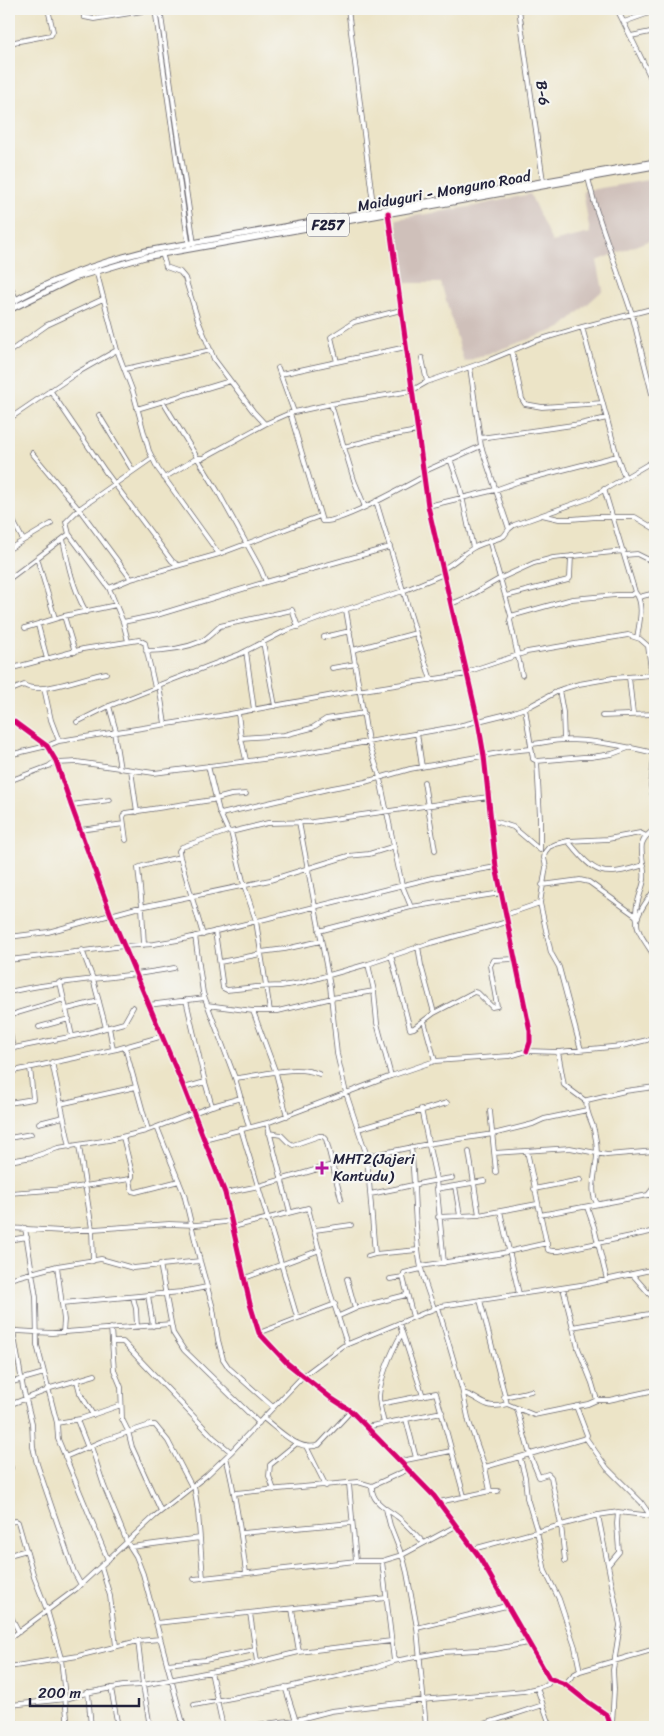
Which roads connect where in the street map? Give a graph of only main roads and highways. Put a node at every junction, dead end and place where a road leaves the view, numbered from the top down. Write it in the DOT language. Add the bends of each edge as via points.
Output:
graph roads {
  1 [pos="655,162"];
  2 [pos="655,166"];
  3 [pos="374,214"];
  4 [pos="191,245"];
  5 [pos="9,304"];
  6 [pos="9,310"];
  1 -- 3 [label="main road, Maiduguri - Monguno Road / F257"];
  2 -- 3 [label="main road, Maiduguri - Monguno Road / F257"];
  3 -- 4 [label="main road, Maiduguri - Monguno Road / F257"];
  4 -- 5 [label="main road, Maiduguri - Monguno Road / F257" via="146,251 85,268"];
  4 -- 6 [label="main road, Maiduguri - Monguno Road / F257" via="96,270"];
}
